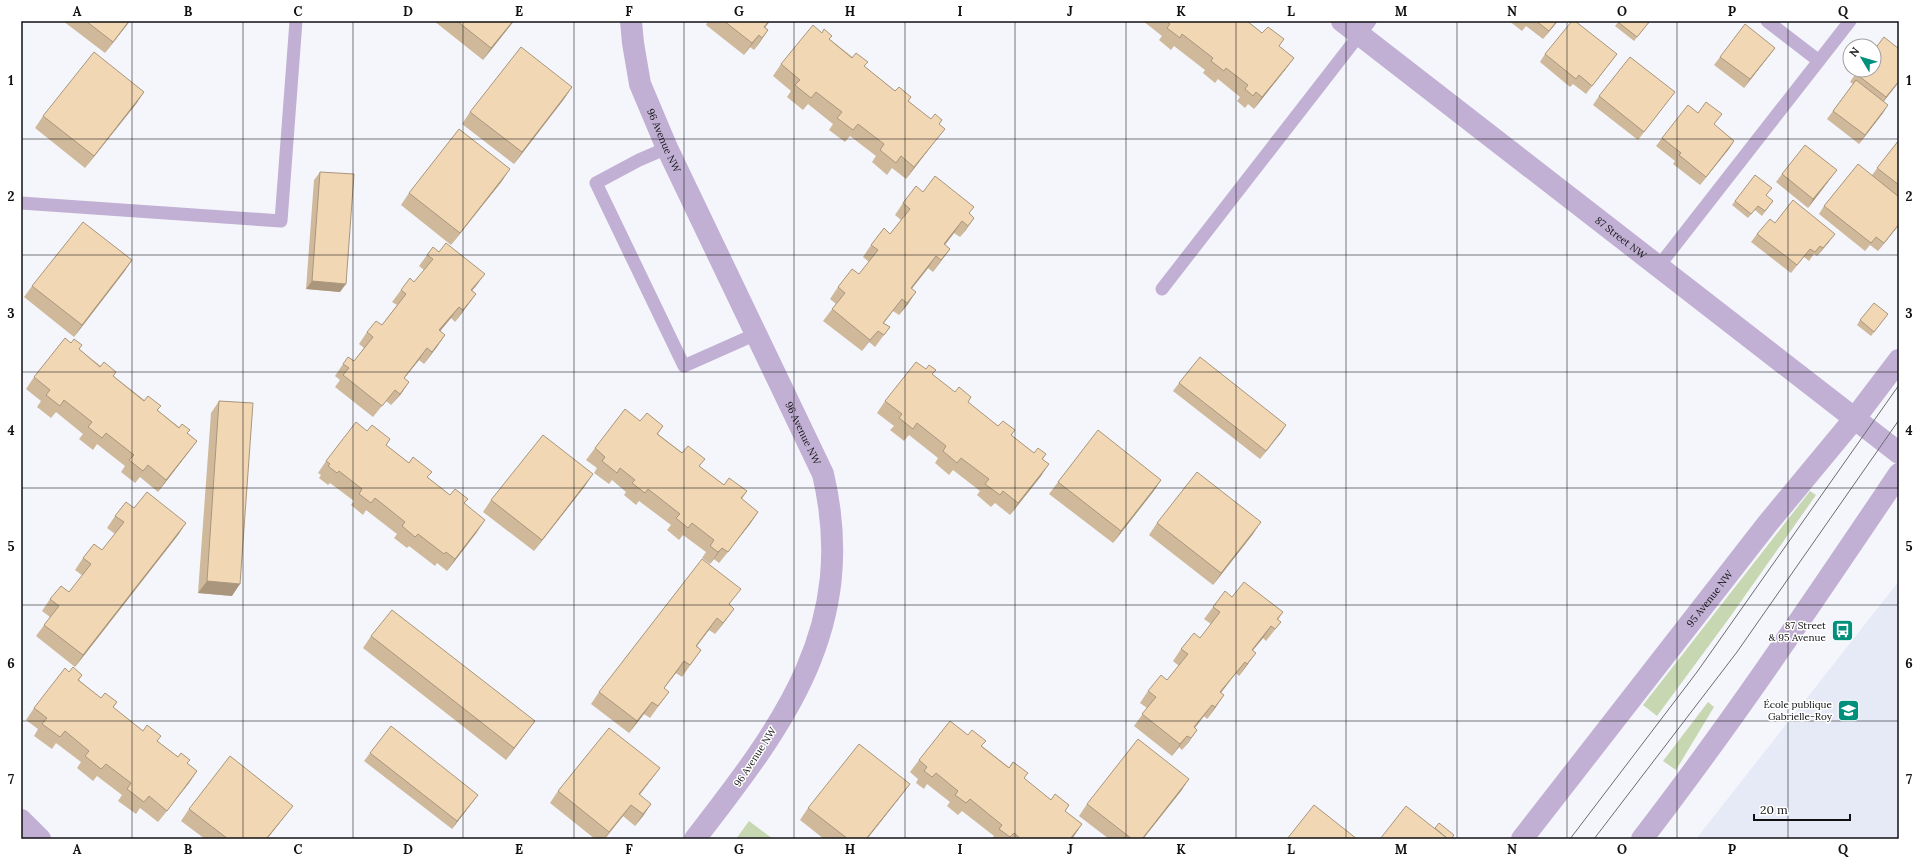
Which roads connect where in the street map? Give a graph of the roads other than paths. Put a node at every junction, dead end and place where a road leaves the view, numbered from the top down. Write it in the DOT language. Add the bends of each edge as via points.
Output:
graph roads {
  1 [pos="296,21"];
  2 [pos="631,21"];
  3 [pos="1342,21"];
  4 [pos="1767,21"];
  5 [pos="1850,21"];
  6 [pos="1364,28"];
  7 [pos="1819,61"];
  8 [pos="667,148"];
  9 [pos="21,203"];
  10 [pos="1658,267"];
  11 [pos="1162,288"];
  12 [pos="756,334"];
  13 [pos="1899,360"];
  14 [pos="1855,418"];
  15 [pos="1899,454"];
  16 [pos="1899,474"];
  17 [pos="21,820"];
  18 [pos="40,839"];
  19 [pos="695,839"];
  20 [pos="1522,839"];
  21 [pos="1642,839"];
  1 -- 9 [label="lane" via="281,221"];
  2 -- 8 [label="street, 96 Avenue NW" via="640,84"];
  3 -- 6 [label="street, 87 Street NW"];
  4 -- 7 [label="lane"];
  5 -- 7 [label="lane"];
  6 -- 10 [label="street, 87 Street NW"];
  6 -- 11 [label="lane"];
  7 -- 10 [label="lane"];
  8 -- 12 [label="street, 96 Avenue NW"];
  8 -- 12 [label="lane" via="596,183 684,366"];
  10 -- 14 [label="street, 87 Street NW"];
  12 -- 19 [label="street, 96 Avenue NW" via="823,474 832,526 831,585 816,647 804,677 742,778"];
  13 -- 14 [label="street, 95 Avenue NW"];
  14 -- 15 [label="street, 87 Street NW"];
  14 -- 20 [label="street, 95 Avenue NW" via="1768,523"];
  16 -- 21 [label="street" via="1794,631"];
  17 -- 18 [label="street"];
}
